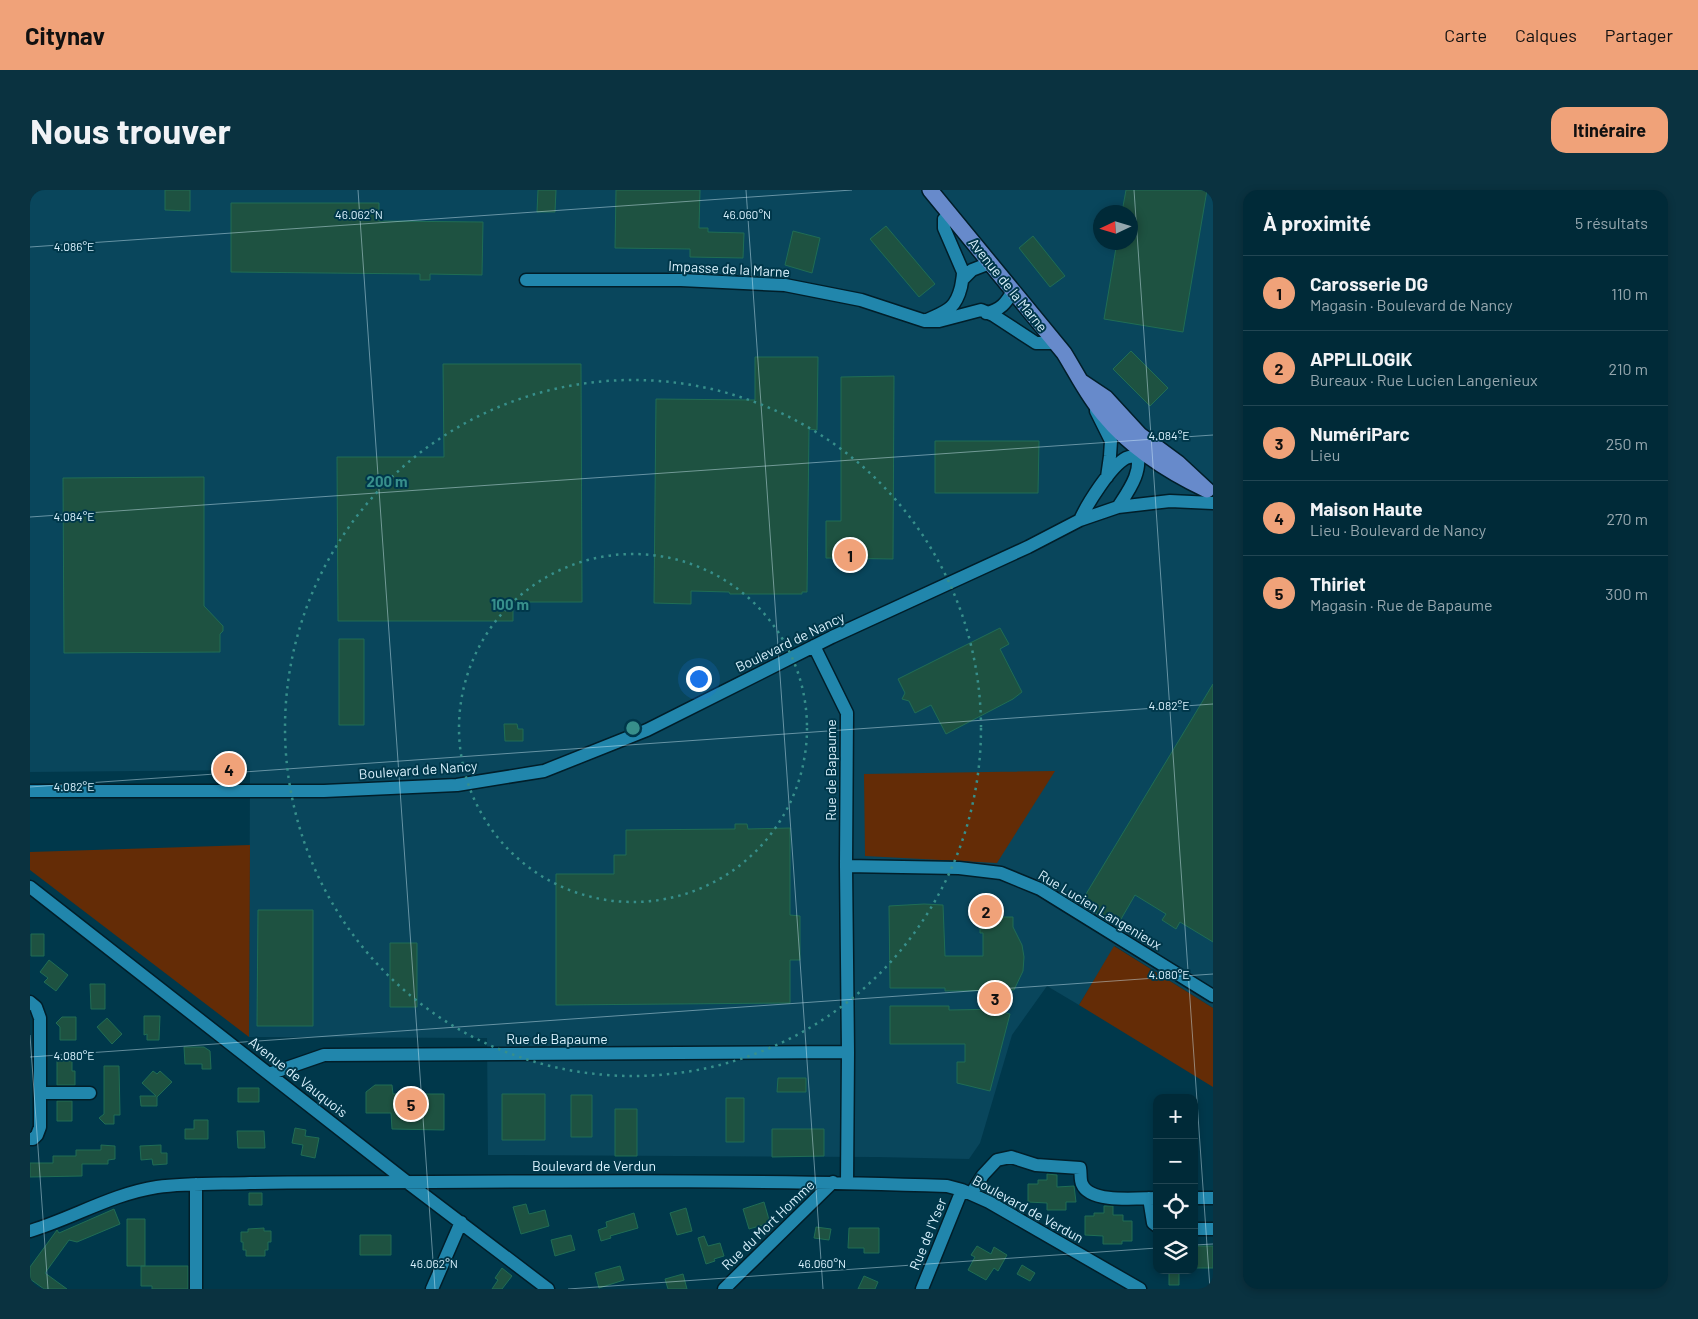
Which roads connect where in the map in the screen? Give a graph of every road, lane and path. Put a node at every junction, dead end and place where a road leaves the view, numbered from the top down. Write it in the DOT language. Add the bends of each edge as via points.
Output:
graph roads {
  1 [pos="930,190"];
  2 [pos="950,214"];
  3 [pos="990,262"];
  4 [pos="964,278"];
  5 [pos="526,280"];
  6 [pos="1013,291"];
  7 [pos="986,312"];
  8 [pos="925,321"];
  9 [pos="1056,343"];
  10 [pos="1082,382"];
  11 [pos="1125,420"];
  12 [pos="1140,451"];
  13 [pos="1164,453"];
  14 [pos="1106,477"];
  15 [pos="1211,495"];
  16 [pos="1118,507"];
  17 [pos="1080,520"];
  18 [pos="814,646"];
  19 [pos="30,791"];
  20 [pos="846,866"];
  21 [pos="30,887"];
  22 [pos="1213,996"];
  23 [pos="30,1002"];
  24 [pos="848,1052"];
  25 [pos="269,1074"];
  26 [pos="40,1092"];
  27 [pos="90,1094"];
  28 [pos="30,1139"];
  29 [pos="407,1182"];
  30 [pos="833,1182"];
  31 [pos="847,1183"];
  32 [pos="196,1184"];
  33 [pos="967,1192"];
  34 [pos="1153,1198"];
  35 [pos="1198,1198"];
  36 [pos="1213,1198"];
  37 [pos="461,1222"];
  38 [pos="1198,1229"];
  39 [pos="1213,1229"];
  40 [pos="30,1231"];
  41 [pos="196,1289"];
  42 [pos="432,1289"];
  43 [pos="548,1289"];
  44 [pos="724,1289"];
  45 [pos="922,1289"];
  46 [pos="1140,1289"];
  1 -- 2 [label="main road, Avenue de la Marne"];
  2 -- 3 [label="main road, Avenue de la Marne"];
  2 -- 4 [label="street" via="944,219 944,228"];
  3 -- 4 [label="street" via="972,270"];
  3 -- 6 [label="main road, Avenue de la Marne"];
  4 -- 8 [label="street" via="958,300 948,310"];
  5 -- 8 [label="street, Impasse de la Marne" via="681,280 785,285 861,300"];
  6 -- 7 [label="street, Impasse de la Marne" via="997,311"];
  6 -- 9 [label="main road, Avenue de la Marne"];
  7 -- 8 [label="street, Impasse de la Marne" via="981,310 939,321"];
  7 -- 9 [label="street" via="1036,343"];
  9 -- 10 [label="main road, Avenue de la Marne"];
  10 -- 11 [label="main road, Avenue de la Marne" via="1106,398"];
  10 -- 12 [label="main road, Avenue de la Marne" via="1104,415"];
  10 -- 14 [label="street" via="1111,441"];
  11 -- 12 [label="street"];
  11 -- 13 [label="main road, Avenue de la Marne"];
  12 -- 13 [label="street"];
  12 -- 14 [label="street" via="1119,463"];
  12 -- 15 [label="main road, Avenue de la Marne"];
  12 -- 16 [label="street" via="1136,476"];
  13 -- 15 [label="main road, Avenue de la Marne"];
  14 -- 17 [label="street"];
  15 -- 16 [label="street, Boulevard de Nancy"];
  16 -- 17 [label="street, Boulevard de Nancy"];
  17 -- 18 [label="street, Boulevard de Nancy"];
  18 -- 19 [label="street, Boulevard de Nancy" via="647,730 544,771 457,785 334,791"];
  18 -- 20 [label="street, Rue de Bapaume" via="847,713"];
  20 -- 22 [label="street, Rue Lucien Langenieux" via="959,868 1001,873 1040,889"];
  20 -- 24 [label="street, Rue de Bapaume"];
  21 -- 25 [label="street, Avenue de Vauquois"];
  23 -- 26 [label="street" via="40,1018"];
  24 -- 25 [label="street, Rue de Bapaume" via="324,1055"];
  24 -- 31 [label="street, Rue de Bapaume"];
  25 -- 29 [label="street, Avenue de Vauquois"];
  26 -- 27 [label="street"];
  26 -- 28 [label="street" via="40,1127 37,1135"];
  29 -- 30 [label="street, Boulevard de Verdun"];
  29 -- 32 [label="street, Boulevard de Verdun"];
  29 -- 37 [label="street, Avenue de Vauquois"];
  30 -- 31 [label="street, Boulevard de Verdun"];
  30 -- 44 [label="street, Rue du Mort Homme"];
  31 -- 33 [label="street, Boulevard de Verdun" via="947,1186"];
  32 -- 40 [label="street, Boulevard de Verdun" via="156,1187 114,1198"];
  32 -- 41 [label="street"];
  33 -- 34 [label="street, Rue de l'Yser" via="997,1160 1011,1157 1036,1165 1080,1168 1082,1184 1087,1191 1098,1196"];
  33 -- 45 [label="street, Rue de l'Yser"];
  33 -- 46 [label="street, Boulevard de Verdun"];
  35 -- 36 [label="street"];
  37 -- 42 [label="street"];
  37 -- 43 [label="street, Avenue de Vauquois"];
  38 -- 39 [label="street"];
}
